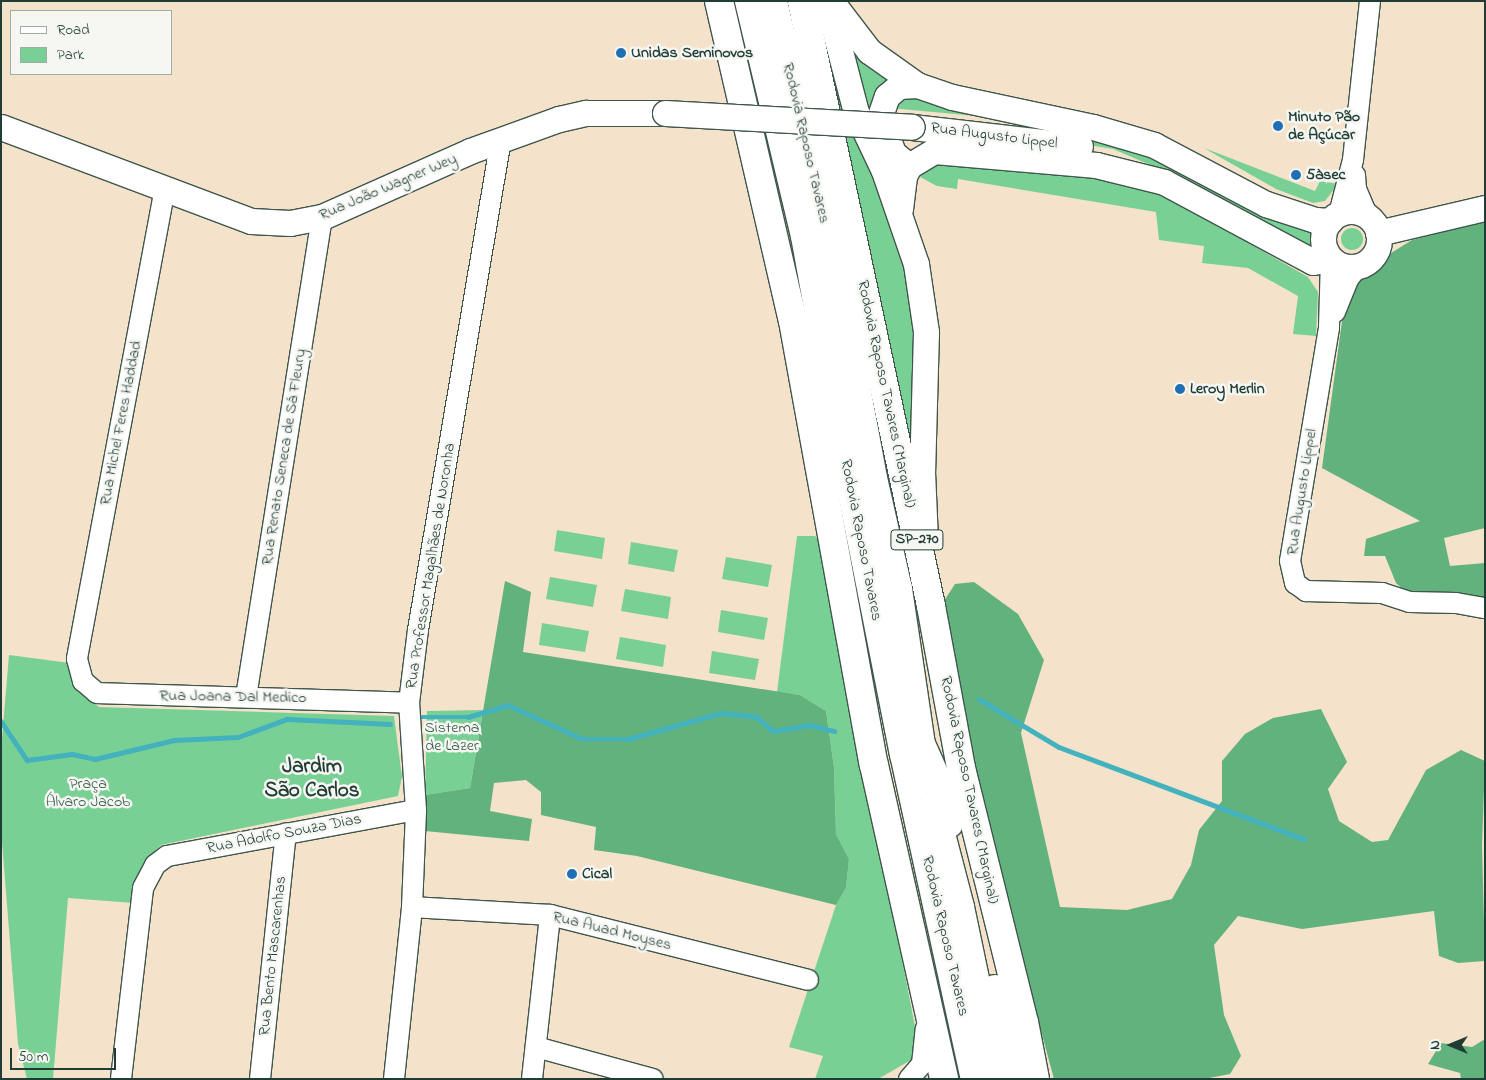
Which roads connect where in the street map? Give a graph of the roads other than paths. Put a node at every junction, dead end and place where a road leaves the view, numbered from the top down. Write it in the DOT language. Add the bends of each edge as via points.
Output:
graph roads {
  1 [pos="720,1"];
  2 [pos="749,1"];
  3 [pos="773,1"];
  4 [pos="802,1"];
  5 [pos="827,1"];
  6 [pos="832,1"];
  7 [pos="1370,1"];
  8 [pos="917,85"];
  9 [pos="1,127"];
  10 [pos="917,127"];
  11 [pos="1093,127"];
  12 [pos="501,139"];
  13 [pos="470,151"];
  14 [pos="1353,160"];
  15 [pos="909,166"];
  16 [pos="495,176"];
  17 [pos="1164,182"];
  18 [pos="165,188"];
  19 [pos="1485,208"];
  20 [pos="322,217"];
  21 [pos="900,217"];
  22 [pos="1335,217"];
  23 [pos="1373,225"];
  24 [pos="1322,261"];
  25 [pos="1359,266"];
  26 [pos="1329,328"];
  27 [pos="931,606"];
  28 [pos="1485,608"];
  29 [pos="77,659"];
  30 [pos="246,697"];
  31 [pos="409,703"];
  32 [pos="920,742"];
  33 [pos="416,810"];
  34 [pos="286,833"];
  35 [pos="412,908"];
  36 [pos="550,915"];
  37 [pos="808,980"];
  38 [pos="922,994"];
  39 [pos="536,1047"];
  40 [pos="121,1079"];
  41 [pos="260,1079"];
  42 [pos="394,1079"];
  43 [pos="532,1079"];
  44 [pos="653,1079"];
  45 [pos="909,1079"];
  46 [pos="944,1079"];
  47 [pos="975,1079"];
  48 [pos="996,1079"];
  49 [pos="1020,1079"];
  50 [pos="1035,1079"];
  1 -- 38 [label="highway" via="793,321 874,765"];
  2 -- 47 [label="highway, Rodovia Raposo Tavares" via="805,236 902,744"];
  3 -- 32 [label="highway, Rodovia Raposo Tavares / SP-270" via="830,246 873,478 898,589"];
  4 -- 27 [label="highway, Rodovia Raposo Tavares (Marginal) / SP-270"];
  5 -- 21 [label="main road" via="856,112"];
  6 -- 8 [label="main road, Rua Augusto Lippel" via="869,51"];
  7 -- 14 [label="street"];
  8 -- 11 [label="main road, Rua Augusto Lippel" via="952,96"];
  8 -- 15 [label="main road" via="899,86 887,96 880,116 893,153"];
  9 -- 18 [label="main road, Rua João Wagner Wey"];
  10 -- 11 [label="main road, Rua Augusto Lippel"];
  10 -- 12 [label="main road, Rua João Wagner Wey, bridge" via="665,113 586,113"];
  10 -- 17 [label="main road, Rua Augusto Lippel" via="1088,147 1142,166"];
  11 -- 22 [label="main road, Rua Augusto Lippel" via="1154,145 1266,204 1315,220"];
  12 -- 13 [label="main road, Rua João Wagner Wey"];
  12 -- 16 [label="street, Rua Professor Magalhães de Noronha"];
  13 -- 16 [label="street"];
  13 -- 20 [label="main road, Rua João Wagner Wey"];
  14 -- 22 [label="street"];
  14 -- 23 [label="street" via="1356,189"];
  15 -- 17 [label="main road, Rua Augusto Lippel" via="929,153 944,151 1096,165"];
  15 -- 21 [label="main road" via="904,176"];
  16 -- 31 [label="street, Rua Professor Magalhães de Noronha" via="418,630"];
  17 -- 24 [label="main road, Rua Augusto Lippel"];
  18 -- 20 [label="main road, Rua João Wagner Wey" via="251,221 290,223"];
  18 -- 29 [label="street, Rua Michel Feres Haddad"];
  19 -- 23 [label="main road"];
  20 -- 30 [label="street, Rua Renato Seneca de Sá Fleury"];
  21 -- 27 [label="main road" via="916,264 926,332 922,471"];
  22 -- 23 [label="main road" via="1354,211"];
  22 -- 24 [label="main road" via="1324,236"];
  23 -- 25 [label="main road" via="1373,257"];
  24 -- 25 [label="main road"];
  24 -- 26 [label="street, Rua Augusto Lippel"];
  25 -- 26 [label="street, Rua Augusto Lippel" via="1348,280"];
  26 -- 28 [label="street, Rua Augusto Lippel" via="1290,561 1295,582 1306,591 1382,593 1410,602 1456,603"];
  27 -- 50 [label="highway, Rodovia Raposo Tavares (Marginal) / SP-270" via="961,768"];
  29 -- 30 [label="street, Rua Joana Dal Medico" via="83,681 97,693"];
  30 -- 31 [label="street, Rua Joana Dal Medico"];
  31 -- 33 [label="street, Rua Professor Magalhães de Noronha"];
  32 -- 48 [label="highway, Rodovia Raposo Tavares / SP-270" via="960,907"];
  32 -- 49 [label="highway" via="938,782"];
  33 -- 34 [label="street, Rua Adolfo Souza Dias"];
  33 -- 35 [label="street, Rua Professor Magalhães de Noronha"];
  34 -- 40 [label="street, Rua Adolfo Souza Dias" via="168,856 155,865 142,888"];
  34 -- 41 [label="street, Rua Bento Mascarenhas"];
  35 -- 36 [label="street, Rua Auad Moyses"];
  35 -- 42 [label="street, Rua Professor Magalhães de Noronha"];
  36 -- 37 [label="street, Rua Auad Moyses"];
  36 -- 39 [label="street"];
  38 -- 45 [label="street" via="926,1051 922,1064"];
  38 -- 46 [label="highway"];
  39 -- 43 [label="street"];
  39 -- 44 [label="street"];
}
